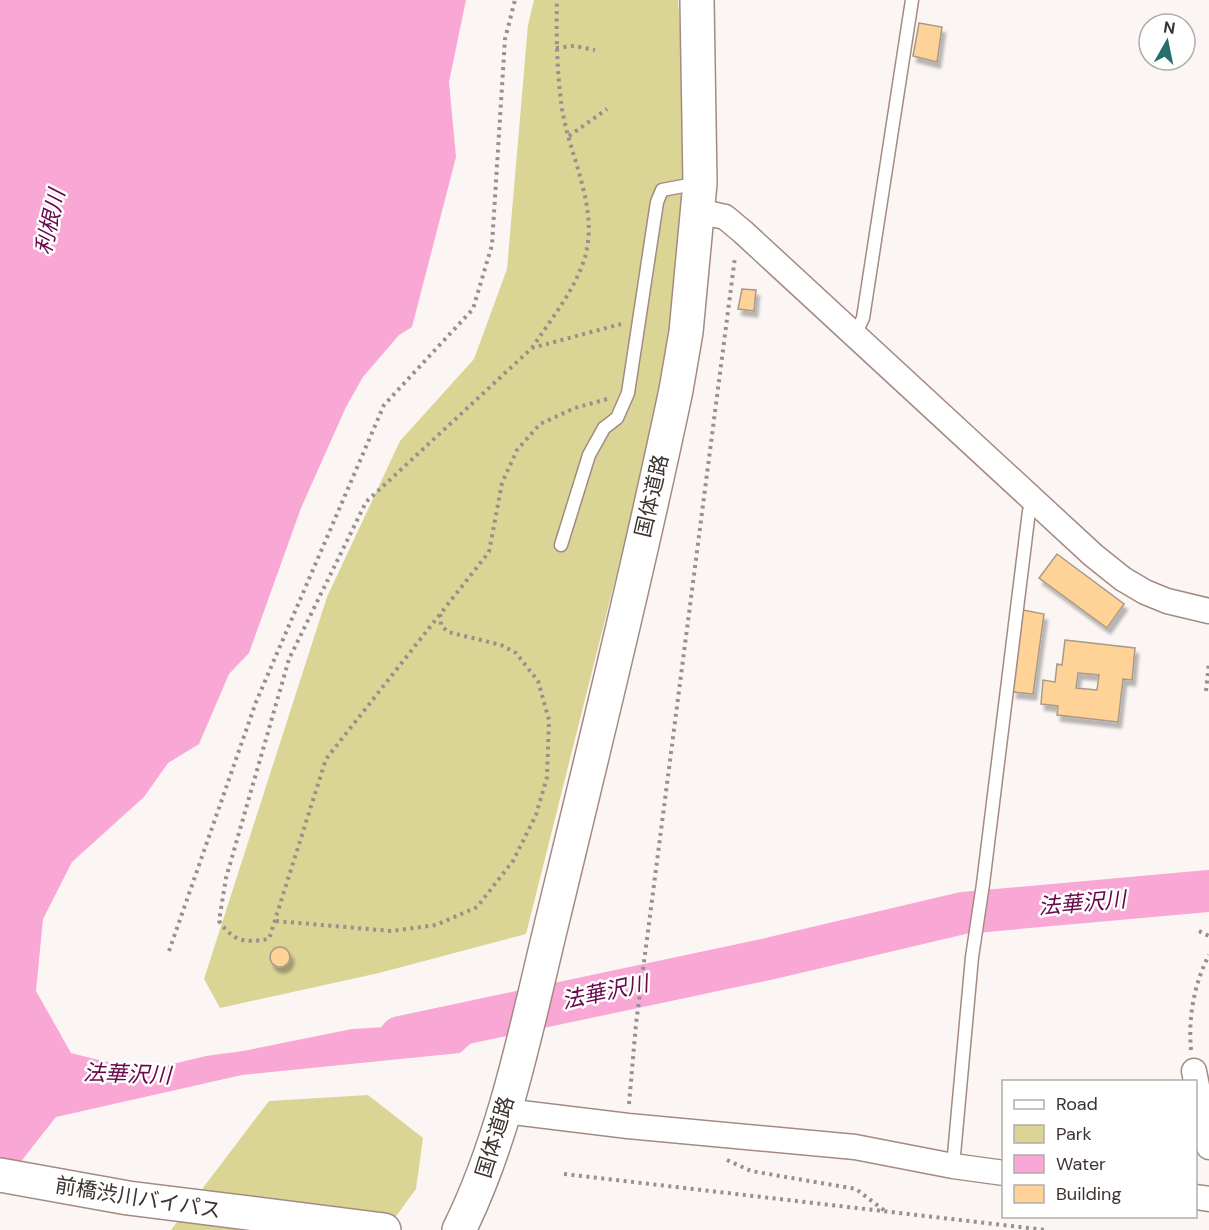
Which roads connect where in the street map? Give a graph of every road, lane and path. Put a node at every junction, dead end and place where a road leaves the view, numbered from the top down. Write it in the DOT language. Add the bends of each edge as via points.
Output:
graph roads {
  1 [pos="515,0"];
  2 [pos="557,0"];
  3 [pos="697,0"];
  4 [pos="912,0"];
  5 [pos="556,48"];
  6 [pos="595,50"];
  7 [pos="607,109"];
  8 [pos="569,136"];
  9 [pos="699,197"];
  10 [pos="743,232"];
  11 [pos="640,320"];
  12 [pos="855,334"];
  13 [pos="532,348"];
  14 [pos="628,393"];
  15 [pos="1036,504"];
  16 [pos="561,545"];
  17 [pos="1209,611"];
  18 [pos="440,612"];
  19 [pos="1209,662"];
  20 [pos="1206,691"];
  21 [pos="275,921"];
  22 [pos="1198,931"];
  23 [pos="1209,936"];
  24 [pos="169,951"];
  25 [pos="1209,955"];
  26 [pos="1194,1071"];
  27 [pos="1196,1080"];
  28 [pos="1197,1086"];
  29 [pos="505,1111"];
  30 [pos="628,1126"];
  31 [pos="691,1132"];
  32 [pos="1209,1147"];
  33 [pos="953,1166"];
  34 [pos="1002,1173"];
  35 [pos="564,1174"];
  36 [pos="0,1175"];
  37 [pos="886,1212"];
  38 [pos="384,1230"];
  39 [pos="459,1230"];
  40 [pos="1046,1230"];
  1 -- 24 [label="path" via="505,39 492,245 473,309 384,405 256,702"];
  2 -- 5 [label="path"];
  3 -- 9 [label="main road, 国体道路"];
  4 -- 12 [label="lane" via="863,318"];
  5 -- 6 [label="path"];
  5 -- 8 [label="path" via="562,111"];
  7 -- 8 [label="path"];
  8 -- 13 [label="path" via="589,211 585,255 574,284"];
  9 -- 10 [label="street"];
  9 -- 11 [label="lane" via="675,185 662,190"];
  9 -- 29 [label="main road, 国体道路" via="686,332 673,401"];
  10 -- 12 [label="street"];
  10 -- 30 [label="path" via="737,244 638,1011"];
  11 -- 13 [label="path"];
  11 -- 14 [label="lane"];
  12 -- 15 [label="street"];
  13 -- 21 [label="path" via="366,502 289,658 226,878 219,921 230,935 248,942 268,939"];
  14 -- 16 [label="lane" via="617,418 604,428 589,455"];
  14 -- 18 [label="path" via="575,408 540,424 517,450 502,483 489,552"];
  15 -- 17 [label="street" via="1123,579 1167,601"];
  15 -- 33 [label="lane" via="1029,511 973,950"];
  18 -- 21 [label="path" via="326,759"];
  18 -- 21 [label="path" via="441,625 448,632 501,645 528,666 538,681 549,720 547,777 536,815 513,861 477,907 436,926 391,931"];
  19 -- 20 [label="path"];
  22 -- 23 [label="path"];
  25 -- 26 [label="path" via="1201,970 1193,1005 1190,1047"];
  26 -- 27 [label="street"];
  28 -- 32 [label="street"];
  29 -- 30 [label="street"];
  29 -- 39 [label="main road, 国体道路" via="479,1189"];
  30 -- 31 [label="street"];
  31 -- 33 [label="street" via="855,1147"];
  31 -- 37 [label="path" via="714,1152 751,1171 856,1188"];
  33 -- 34 [label="street"];
  35 -- 40 [label="path"];
  36 -- 38 [label="main road, 前橋渋川バイパス" via="196,1208"];
}
